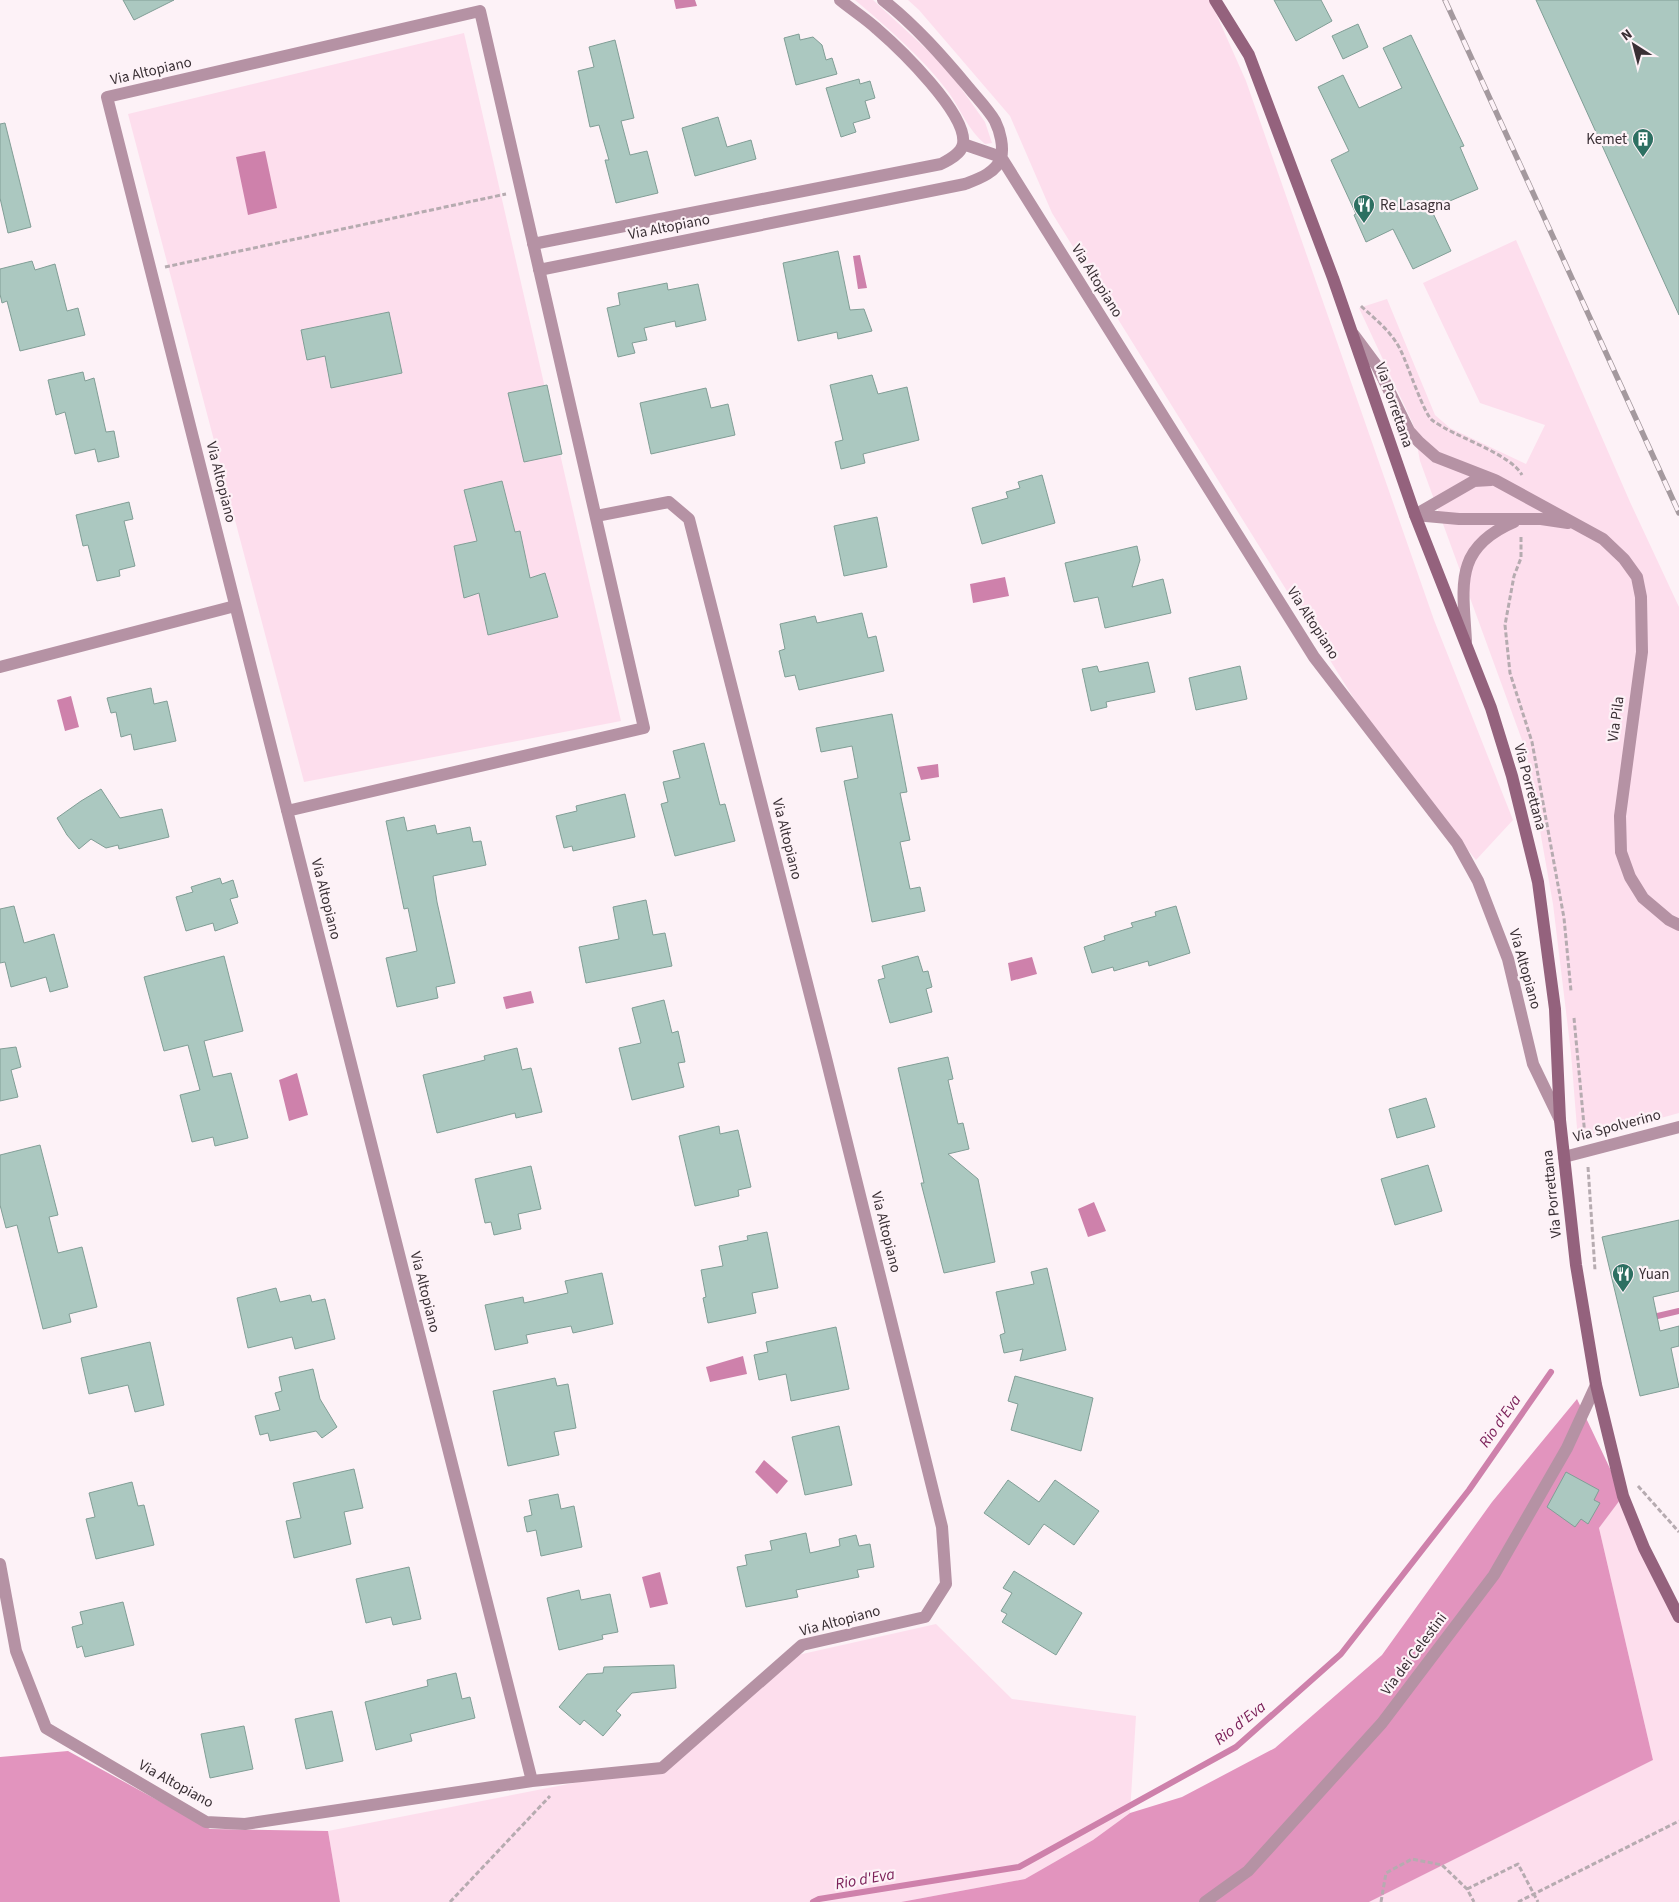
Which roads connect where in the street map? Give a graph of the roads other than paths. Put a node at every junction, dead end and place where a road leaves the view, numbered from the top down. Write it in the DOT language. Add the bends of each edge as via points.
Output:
graph roads {
  1 [pos="840,0"];
  2 [pos="883,0"];
  3 [pos="1215,0"];
  4 [pos="481,5"];
  5 [pos="963,144"];
  6 [pos="1001,158"];
  7 [pos="533,244"];
  8 [pos="539,270"];
  9 [pos="1352,333"];
  10 [pos="1495,480"];
  11 [pos="1415,514"];
  12 [pos="596,516"];
  13 [pos="1518,520"];
  14 [pos="1576,524"];
  15 [pos="235,606"];
  16 [pos="1467,649"];
  17 [pos="0,667"];
  18 [pos="287,811"];
  19 [pos="1679,925"];
  20 [pos="1560,1120"];
  21 [pos="1679,1126"];
  22 [pos="1564,1157"];
  23 [pos="1596,1385"];
  24 [pos="0,1564"];
  25 [pos="1679,1617"];
  26 [pos="532,1781"];
  27 [pos="1205,1902"];
  1 -- 5 [label="street" via="877,29 948,104 960,125"];
  2 -- 6 [label="street, Via Altopiano" via="954,70 986,108 1000,135"];
  3 -- 9 [label="main road, Via Porrettana" via="1249,55"];
  4 -- 7 [label="street, Via Altopiano"];
  4 -- 15 [label="street, Via Altopiano" via="107,97"];
  5 -- 6 [label="street"];
  5 -- 7 [label="street, Via Altopiano" via="952,158 941,164"];
  6 -- 8 [label="street, Via Altopiano" via="997,166 983,177 965,184"];
  6 -- 20 [label="street, Via Altopiano" via="1314,657 1457,844 1478,881 1508,959 1533,1064"];
  7 -- 8 [label="street, Via Altopiano"];
  8 -- 12 [label="street, Via Altopiano"];
  9 -- 10 [label="street, Via Pila" via="1377,366 1418,442 1436,457"];
  9 -- 11 [label="main road, Via Porrettana"];
  10 -- 11 [label="street" via="1474,481"];
  10 -- 14 [label="street, Via Pila"];
  11 -- 13 [label="street"];
  11 -- 16 [label="main road, Via Porrettana"];
  12 -- 18 [label="street, Via Altopiano" via="644,728"];
  12 -- 26 [label="street, Via Altopiano" via="669,502 689,519 942,1527 946,1584 924,1617 802,1645 662,1768"];
  13 -- 14 [label="street"];
  13 -- 16 [label="street" via="1492,533 1472,553 1464,572"];
  14 -- 19 [label="street, Via Pila" via="1603,539 1637,577 1641,596 1642,652 1620,816 1621,852 1630,877 1643,898"];
  15 -- 17 [label="street"];
  15 -- 18 [label="street, Via Altopiano"];
  16 -- 20 [label="main road, Via Porrettana" via="1491,708 1512,776 1538,882 1555,1009"];
  18 -- 26 [label="street, Via Altopiano"];
  20 -- 22 [label="main road, Via Porrettana"];
  21 -- 22 [label="street, Via Spolverino"];
  22 -- 23 [label="main road, Via Porrettana" via="1576,1265"];
  23 -- 25 [label="main road, Via Porrettana" via="1623,1496 1644,1548"];
  23 -- 27 [label="street, Via dei Celestini" via="1567,1448 1494,1575 1382,1722 1248,1871"];
  24 -- 26 [label="street, Via Altopiano" via="16,1651 46,1728 206,1822 245,1824"];
}
